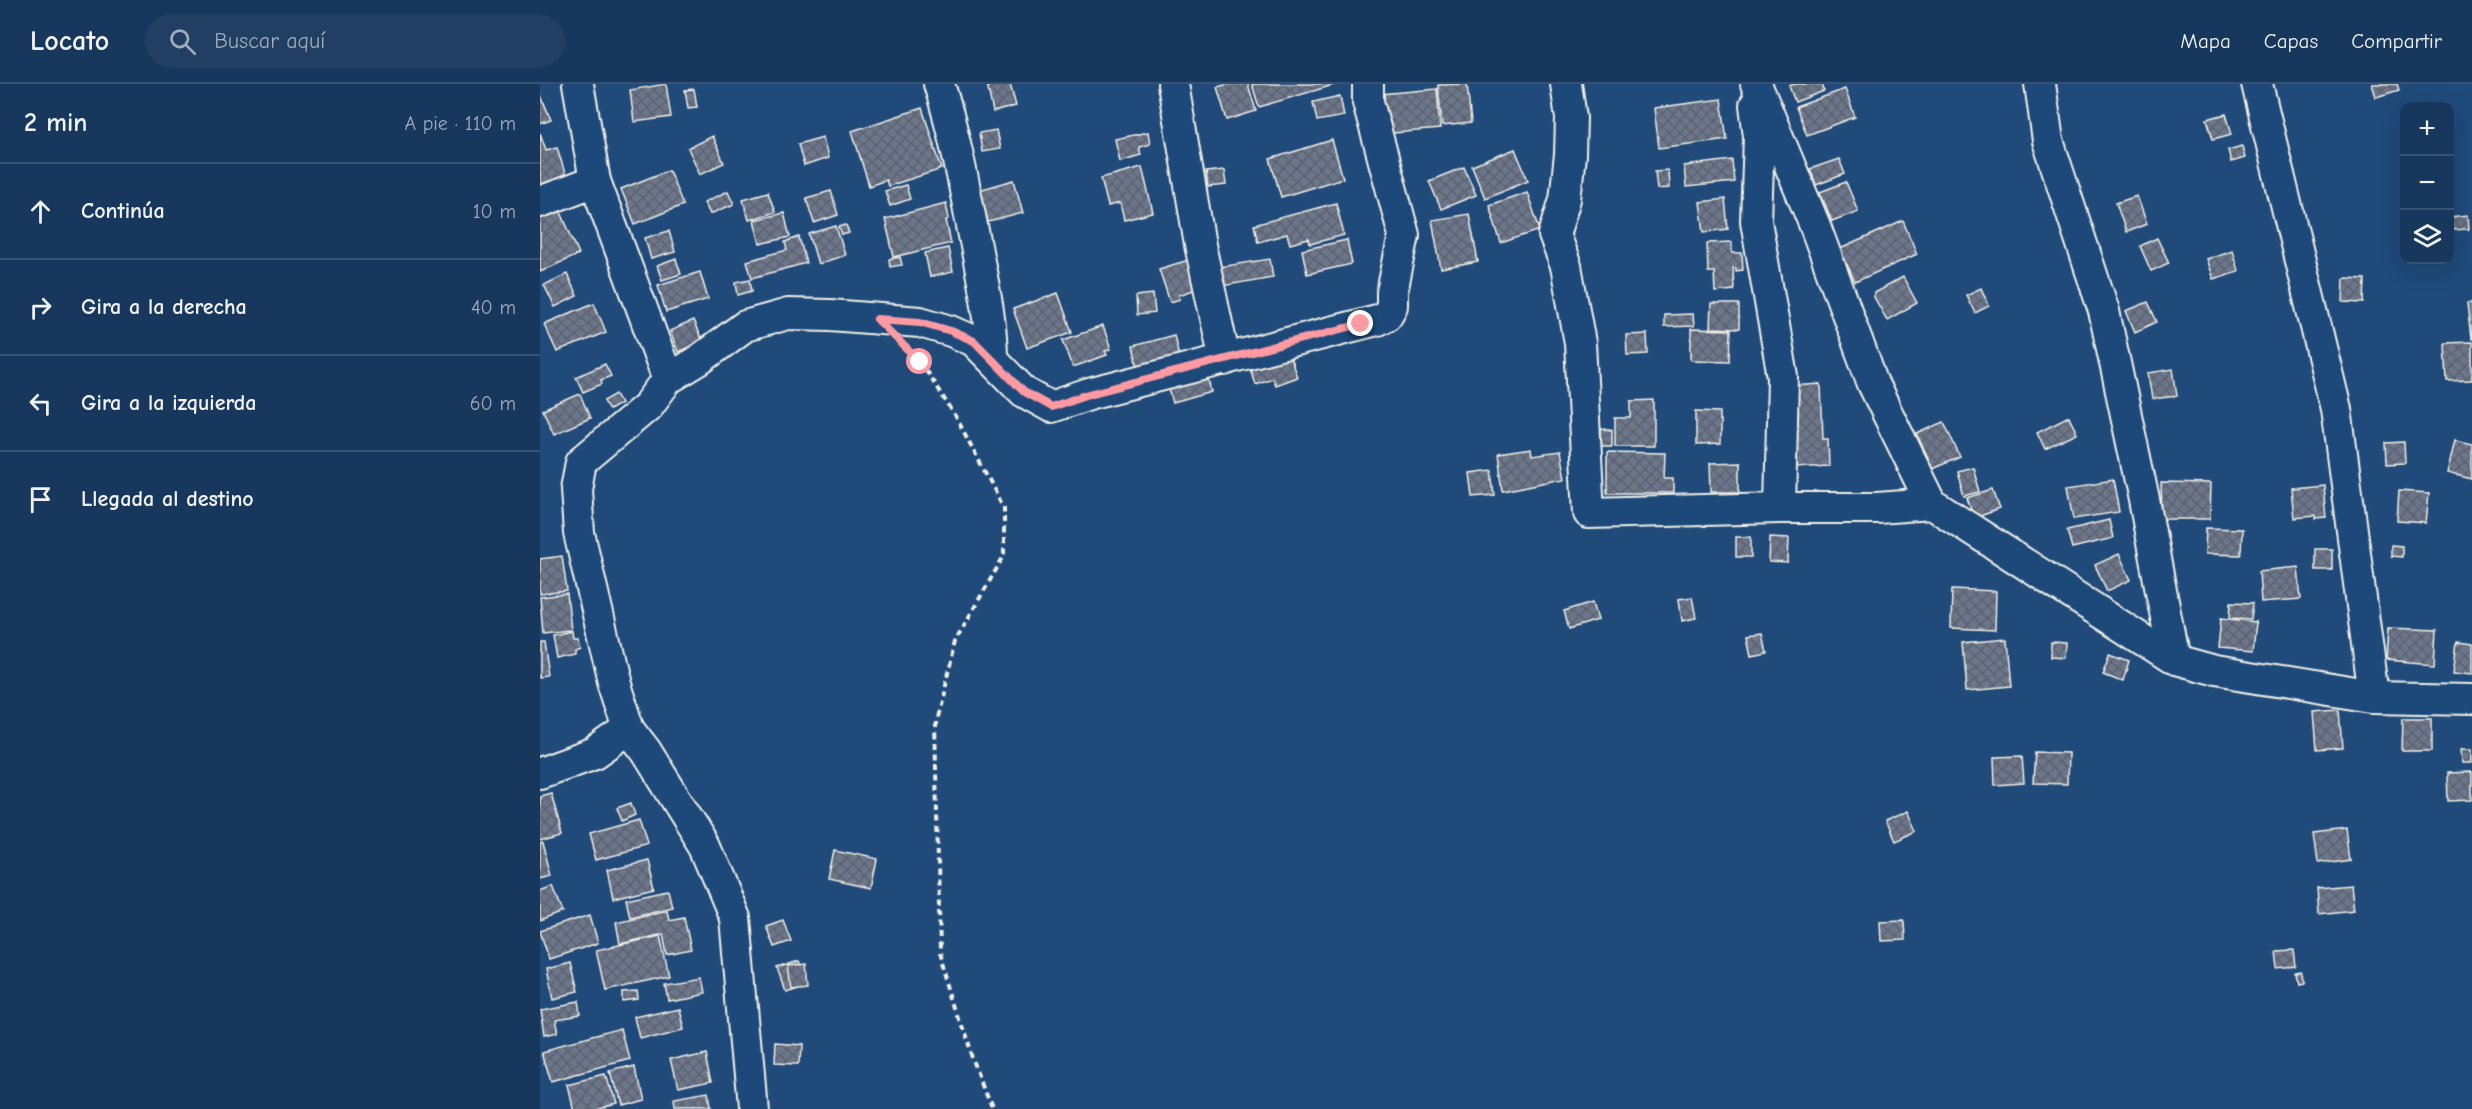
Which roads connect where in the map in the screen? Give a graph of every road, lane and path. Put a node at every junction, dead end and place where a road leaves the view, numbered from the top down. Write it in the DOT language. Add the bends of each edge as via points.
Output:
graph roads {
  1 [pos="578,84"];
  2 [pos="939,84"];
  3 [pos="1173,84"];
  4 [pos="1368,84"];
  5 [pos="1566,84"];
  6 [pos="1751,84"];
  7 [pos="1756,84"];
  8 [pos="2040,84"];
  9 [pos="2257,84"];
  10 [pos="595,181"];
  11 [pos="540,202"];
  12 [pos="877,319"];
  13 [pos="992,359"];
  14 [pos="1225,360"];
  15 [pos="668,379"];
  16 [pos="1932,504"];
  17 [pos="1780,508"];
  18 [pos="2174,660"];
  19 [pos="2374,697"];
  20 [pos="2472,699"];
  21 [pos="629,729"];
  22 [pos="540,772"];
  23 [pos="752,1109"];
  24 [pos="992,1109"];
  1 -- 10 [label="street"];
  2 -- 13 [label="street" via="953,128 966,194 992,333"];
  3 -- 14 [label="street" via="1200,245"];
  4 -- 14 [label="street" via="1368,102 1404,235 1392,306 1387,315 1377,320"];
  5 -- 17 [label="street" via="1571,118 1570,155 1565,199 1554,235 1566,266 1580,343 1589,513"];
  6 -- 17 [label="street" via="1759,136 1756,221 1783,377"];
  7 -- 16 [label="street" via="1815,226 1873,384"];
  8 -- 18 [label="street" via="2048,141 2104,311"];
  9 -- 19 [label="street" via="2336,409"];
  10 -- 11 [label="street"];
  10 -- 15 [label="street"];
  12 -- 13 [label="street" via="920,322 951,331 974,341"];
  12 -- 15 [label="street" via="788,314 745,326"];
  12 -- 24 [label="path" via="920,362 956,417 1004,508 1004,556 955,641 935,722 940,953"];
  13 -- 14 [label="street" via="1024,392 1051,407"];
  15 -- 21 [label="street" via="648,406 580,462 576,489 579,533 614,683"];
  16 -- 17 [label="street"];
  16 -- 18 [label="street"];
  18 -- 19 [label="street" via="2214,671"];
  19 -- 20 [label="street"];
  21 -- 22 [label="street" via="595,753"];
  21 -- 23 [label="street" via="705,846 735,918"];
}
